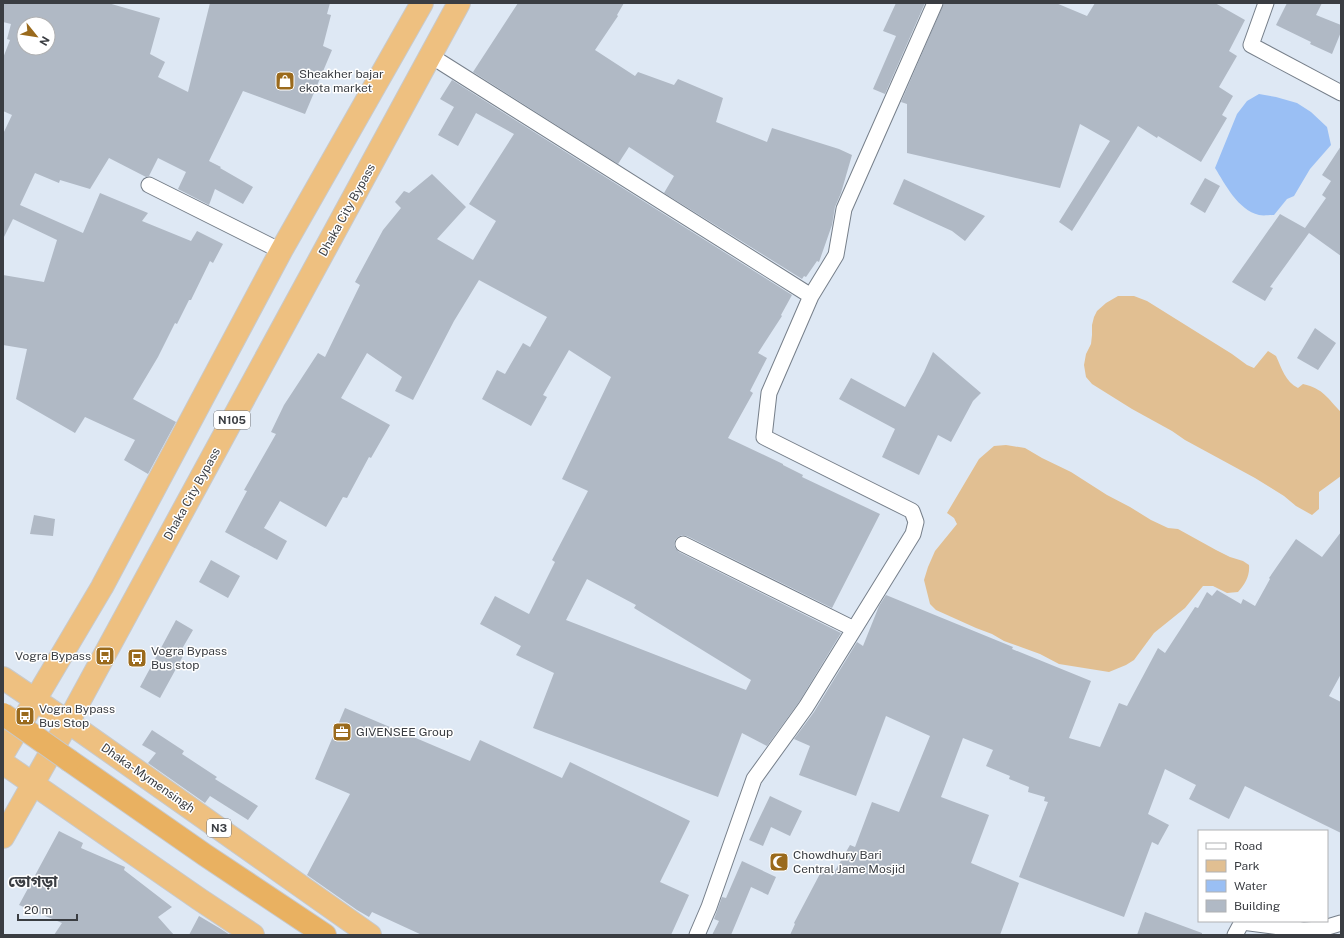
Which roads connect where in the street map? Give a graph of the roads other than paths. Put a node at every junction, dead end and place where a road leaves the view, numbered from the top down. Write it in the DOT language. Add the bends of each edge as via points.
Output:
graph roads {
  1 [pos="422,3"];
  2 [pos="460,3"];
  3 [pos="935,3"];
  4 [pos="1266,3"];
  5 [pos="431,56"];
  6 [pos="1341,93"];
  7 [pos="149,185"];
  8 [pos="281,251"];
  9 [pos="811,296"];
  10 [pos="683,544"];
  11 [pos="854,629"];
  12 [pos="3,678"];
  13 [pos="35,700"];
  14 [pos="3,714"];
  15 [pos="68,722"];
  16 [pos="3,754"];
  17 [pos="3,763"];
  18 [pos="33,783"];
  19 [pos="3,837"];
  20 [pos="1341,923"];
  21 [pos="253,935"];
  22 [pos="325,935"];
  23 [pos="370,935"];
  24 [pos="697,935"];
  25 [pos="1235,935"];
  1 -- 8 [label="highway"];
  2 -- 5 [label="highway, Dhaka City Bypass / N105"];
  3 -- 9 [label="street" via="844,209 836,255"];
  4 -- 6 [label="street" via="1252,45"];
  5 -- 9 [label="street"];
  5 -- 15 [label="highway, Dhaka City Bypass / N105"];
  7 -- 8 [label="street"];
  8 -- 13 [label="highway" via="102,587"];
  9 -- 11 [label="street" via="769,393 764,437 912,510 916,522 912,534"];
  10 -- 11 [label="street"];
  11 -- 24 [label="street" via="806,707 754,779"];
  12 -- 13 [label="highway, Dhaka-Mymensingh / N3"];
  13 -- 15 [label="highway, Dhaka-Mymensingh / N3"];
  13 -- 16 [label="highway"];
  14 -- 22 [label="highway, bridge"];
  15 -- 18 [label="highway, Dhaka City Bypass / N105"];
  15 -- 23 [label="highway, Dhaka-Mymensingh / N3"];
  17 -- 18 [label="highway"];
  18 -- 19 [label="highway, Dhaka City Bypass / N105"];
  18 -- 21 [label="highway"];
  20 -- 25 [label="street" via="1321,929 1303,930 1242,922"];
}
